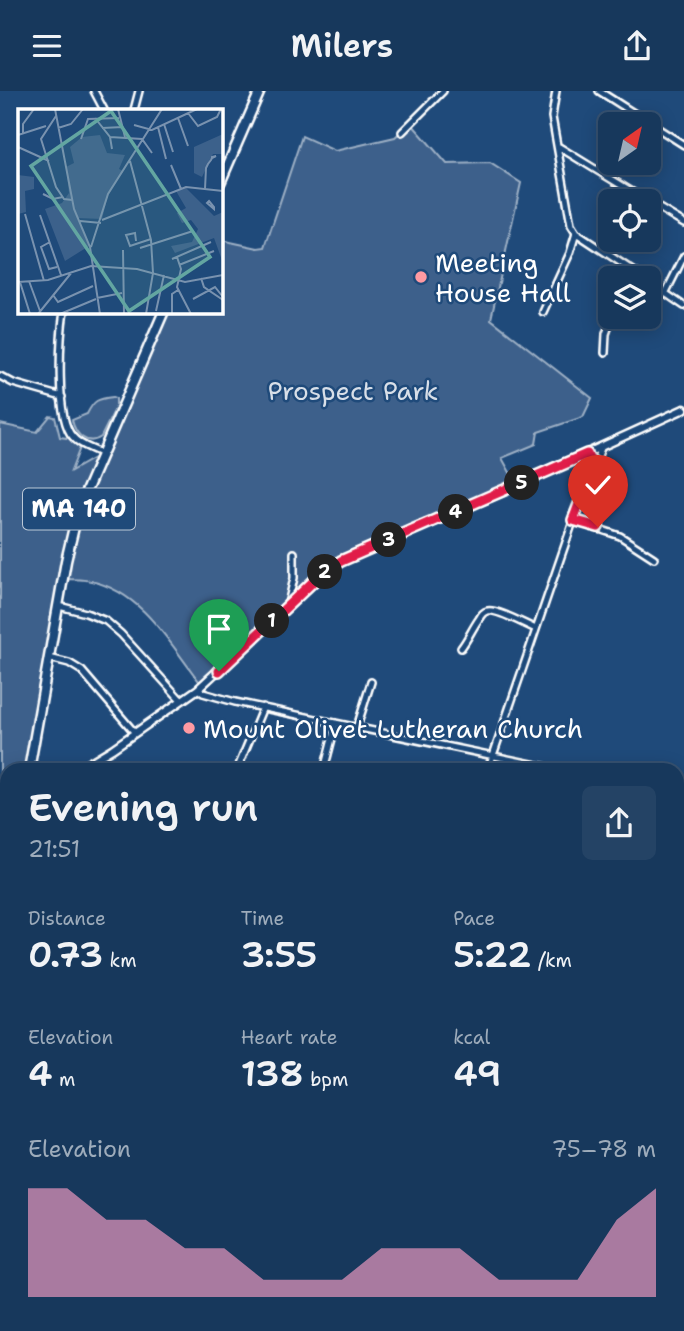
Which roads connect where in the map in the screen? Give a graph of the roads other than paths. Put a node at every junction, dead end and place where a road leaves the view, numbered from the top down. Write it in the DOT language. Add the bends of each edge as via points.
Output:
graph roads {
  1 [pos="94,91"];
  2 [pos="139,91"];
  3 [pos="260,91"];
  4 [pos="443,91"];
  5 [pos="556,91"];
  6 [pos="599,91"];
  7 [pos="103,109"];
  8 [pos="134,109"];
  9 [pos="402,132"];
  10 [pos="684,145"];
  11 [pos="559,147"];
  12 [pos="222,178"];
  13 [pos="627,189"];
  14 [pos="661,210"];
  15 [pos="684,223"];
  16 [pos="576,233"];
  17 [pos="684,256"];
  18 [pos="625,266"];
  19 [pos="661,292"];
  20 [pos="664,294"];
  21 [pos="684,306"];
  22 [pos="543,312"];
  23 [pos="64,313"];
  24 [pos="163,313"];
  25 [pos="608,329"];
  26 [pos="605,353"];
  27 [pos="0,376"];
  28 [pos="62,397"];
  29 [pos="684,409"];
  30 [pos="601,448"];
  31 [pos="102,454"];
  32 [pos="587,454"];
  33 [pos="595,463"];
  34 [pos="573,520"];
  35 [pos="293,553"];
  36 [pos="654,558"];
  37 [pos="299,580"];
  38 [pos="312,584"];
  39 [pos="59,606"];
  40 [pos="287,607"];
  41 [pos="536,629"];
  42 [pos="461,649"];
  43 [pos="49,658"];
  44 [pos="371,682"];
  45 [pos="198,689"];
  46 [pos="181,700"];
  47 [pos="263,707"];
  48 [pos="336,723"];
  49 [pos="357,727"];
  50 [pos="135,733"];
  51 [pos="492,756"];
  52 [pos="30,763"];
  53 [pos="89,763"];
  54 [pos="240,763"];
  55 [pos="326,763"];
  56 [pos="490,763"];
  57 [pos="526,763"];
  1 -- 7 [label="street"];
  2 -- 8 [label="street"];
  3 -- 12 [label="main road"];
  4 -- 9 [label="street"];
  5 -- 11 [label="street" via="552,117"];
  6 -- 10 [label="street"];
  11 -- 13 [label="street"];
  11 -- 16 [label="street"];
  14 -- 15 [label="street"];
  16 -- 18 [label="street"];
  16 -- 22 [label="street"];
  17 -- 20 [label="street"];
  19 -- 20 [label="street"];
  20 -- 21 [label="street"];
  23 -- 28 [label="street"];
  24 -- 31 [label="main road, MA 140"];
  25 -- 26 [label="street"];
  27 -- 28 [label="street"];
  28 -- 31 [label="street" via="70,435"];
  29 -- 30 [label="street"];
  30 -- 32 [label="street"];
  30 -- 33 [label="street"];
  31 -- 39 [label="main road, MA 140" via="78,510"];
  32 -- 33 [label="street"];
  32 -- 38 [label="street" via="342,560"];
  33 -- 34 [label="street"];
  34 -- 36 [label="street" via="623,537"];
  34 -- 41 [label="street"];
  35 -- 37 [label="street"];
  37 -- 38 [label="street"];
  37 -- 40 [label="street"];
  38 -- 40 [label="street"];
  39 -- 43 [label="main road, MA 140"];
  39 -- 46 [label="street" via="112,625"];
  40 -- 45 [label="street"];
  41 -- 42 [label="street" via="486,611"];
  41 -- 51 [label="street"];
  43 -- 50 [label="street" via="82,671"];
  43 -- 52 [label="main road, MA 140"];
  44 -- 49 [label="street"];
  45 -- 46 [label="street"];
  45 -- 47 [label="street"];
  46 -- 50 [label="street"];
  47 -- 48 [label="street"];
  47 -- 54 [label="street"];
  48 -- 49 [label="street"];
  48 -- 55 [label="street"];
  49 -- 51 [label="street"];
  50 -- 53 [label="street"];
  51 -- 56 [label="street"];
  51 -- 57 [label="street"];
}
